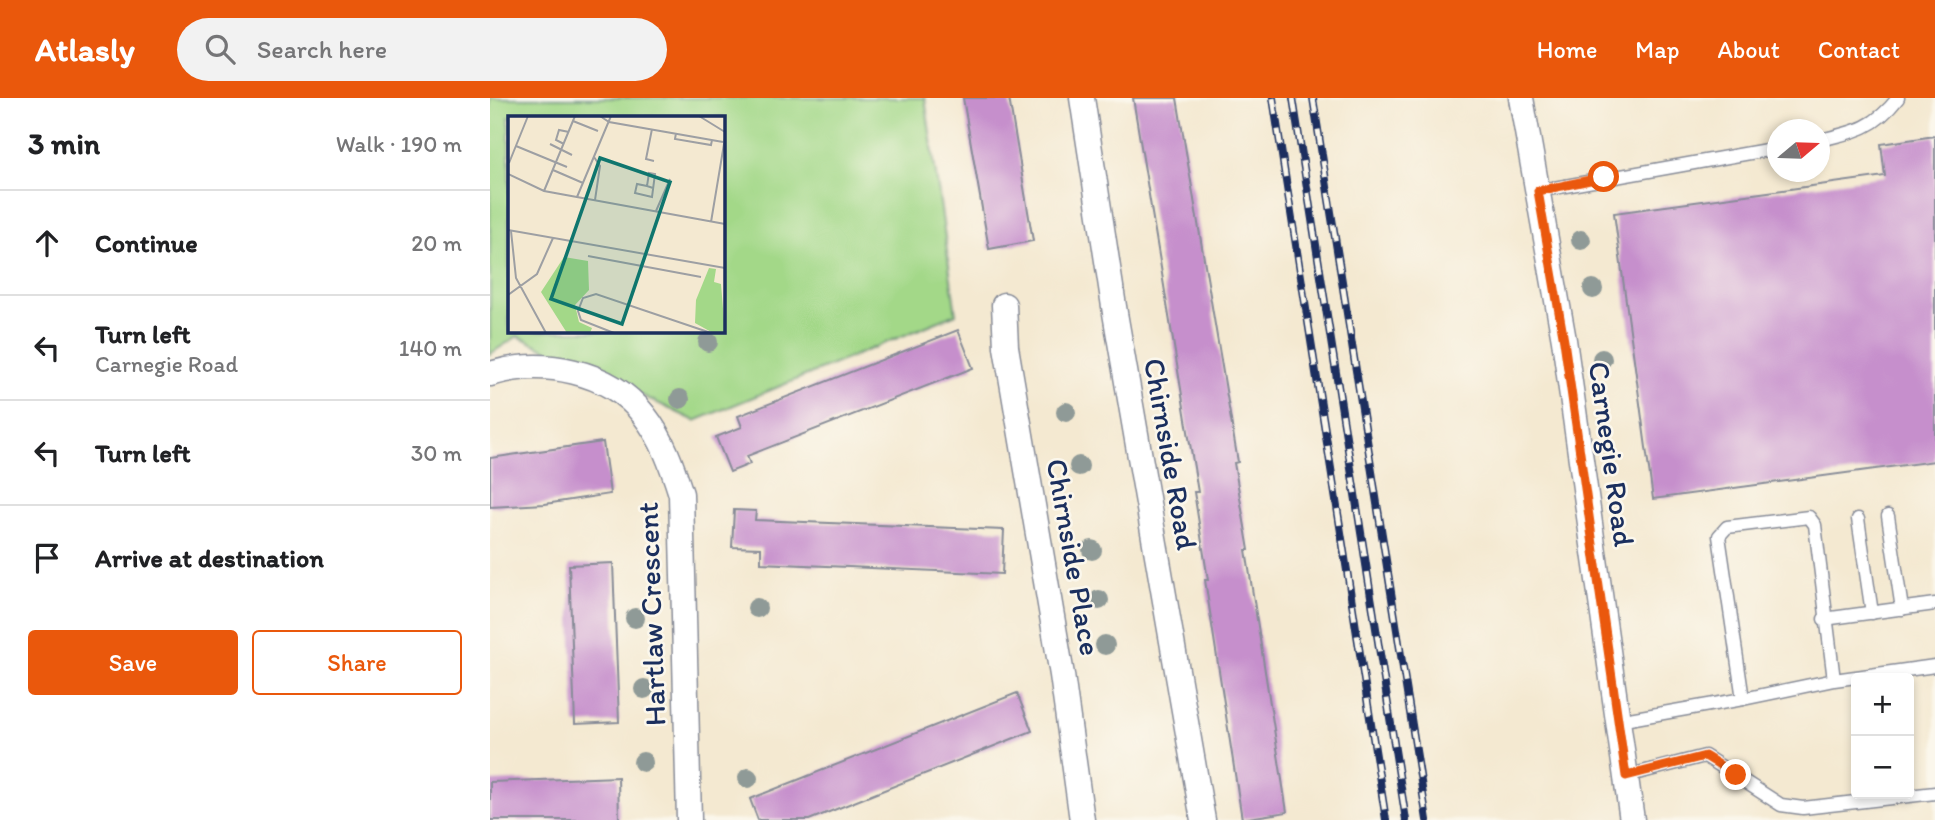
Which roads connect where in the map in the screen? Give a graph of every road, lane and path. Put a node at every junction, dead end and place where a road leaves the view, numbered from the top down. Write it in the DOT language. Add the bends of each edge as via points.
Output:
graph roads {
  1 [pos="1082,98"];
  2 [pos="1521,98"];
  3 [pos="1898,98"];
  4 [pos="1830,138"];
  5 [pos="1767,150"];
  6 [pos="1538,191"];
  7 [pos="1004,305"];
  8 [pos="490,374"];
  9 [pos="1888,516"];
  10 [pos="1858,519"];
  11 [pos="1935,604"];
  12 [pos="1902,608"];
  13 [pos="1872,613"];
  14 [pos="1824,619"];
  15 [pos="1935,666"];
  16 [pos="1834,680"];
  17 [pos="1743,699"];
  18 [pos="1618,721"];
  19 [pos="1626,776"];
  20 [pos="1935,793"];
  21 [pos="690,820"];
  22 [pos="1082,820"];
  23 [pos="1203,820"];
  24 [pos="1632,820"];
  1 -- 23 [label="street, Chirnside Road"];
  2 -- 6 [label="street, Carnegie Road"];
  3 -- 4 [label="lane" via="1888,112 1862,131"];
  5 -- 6 [label="lane"];
  6 -- 18 [label="street, Carnegie Road"];
  7 -- 22 [label="street, Chirnside Place" via="1006,347"];
  8 -- 21 [label="street, Hartlaw Crescent" via="509,368 558,367 604,382 643,414 668,453 681,494"];
  9 -- 12 [label="lane"];
  10 -- 13 [label="lane"];
  11 -- 12 [label="lane"];
  12 -- 13 [label="lane"];
  13 -- 14 [label="lane"];
  14 -- 16 [label="lane"];
  14 -- 17 [label="lane" via="1815,525 1809,517 1727,527 1719,536"];
  15 -- 16 [label="lane"];
  16 -- 17 [label="lane"];
  17 -- 18 [label="lane"];
  18 -- 19 [label="street, Carnegie Road"];
  19 -- 20 [label="lane" via="1705,756 1781,805 1802,808"];
  19 -- 24 [label="street, Carnegie Road"];
}
